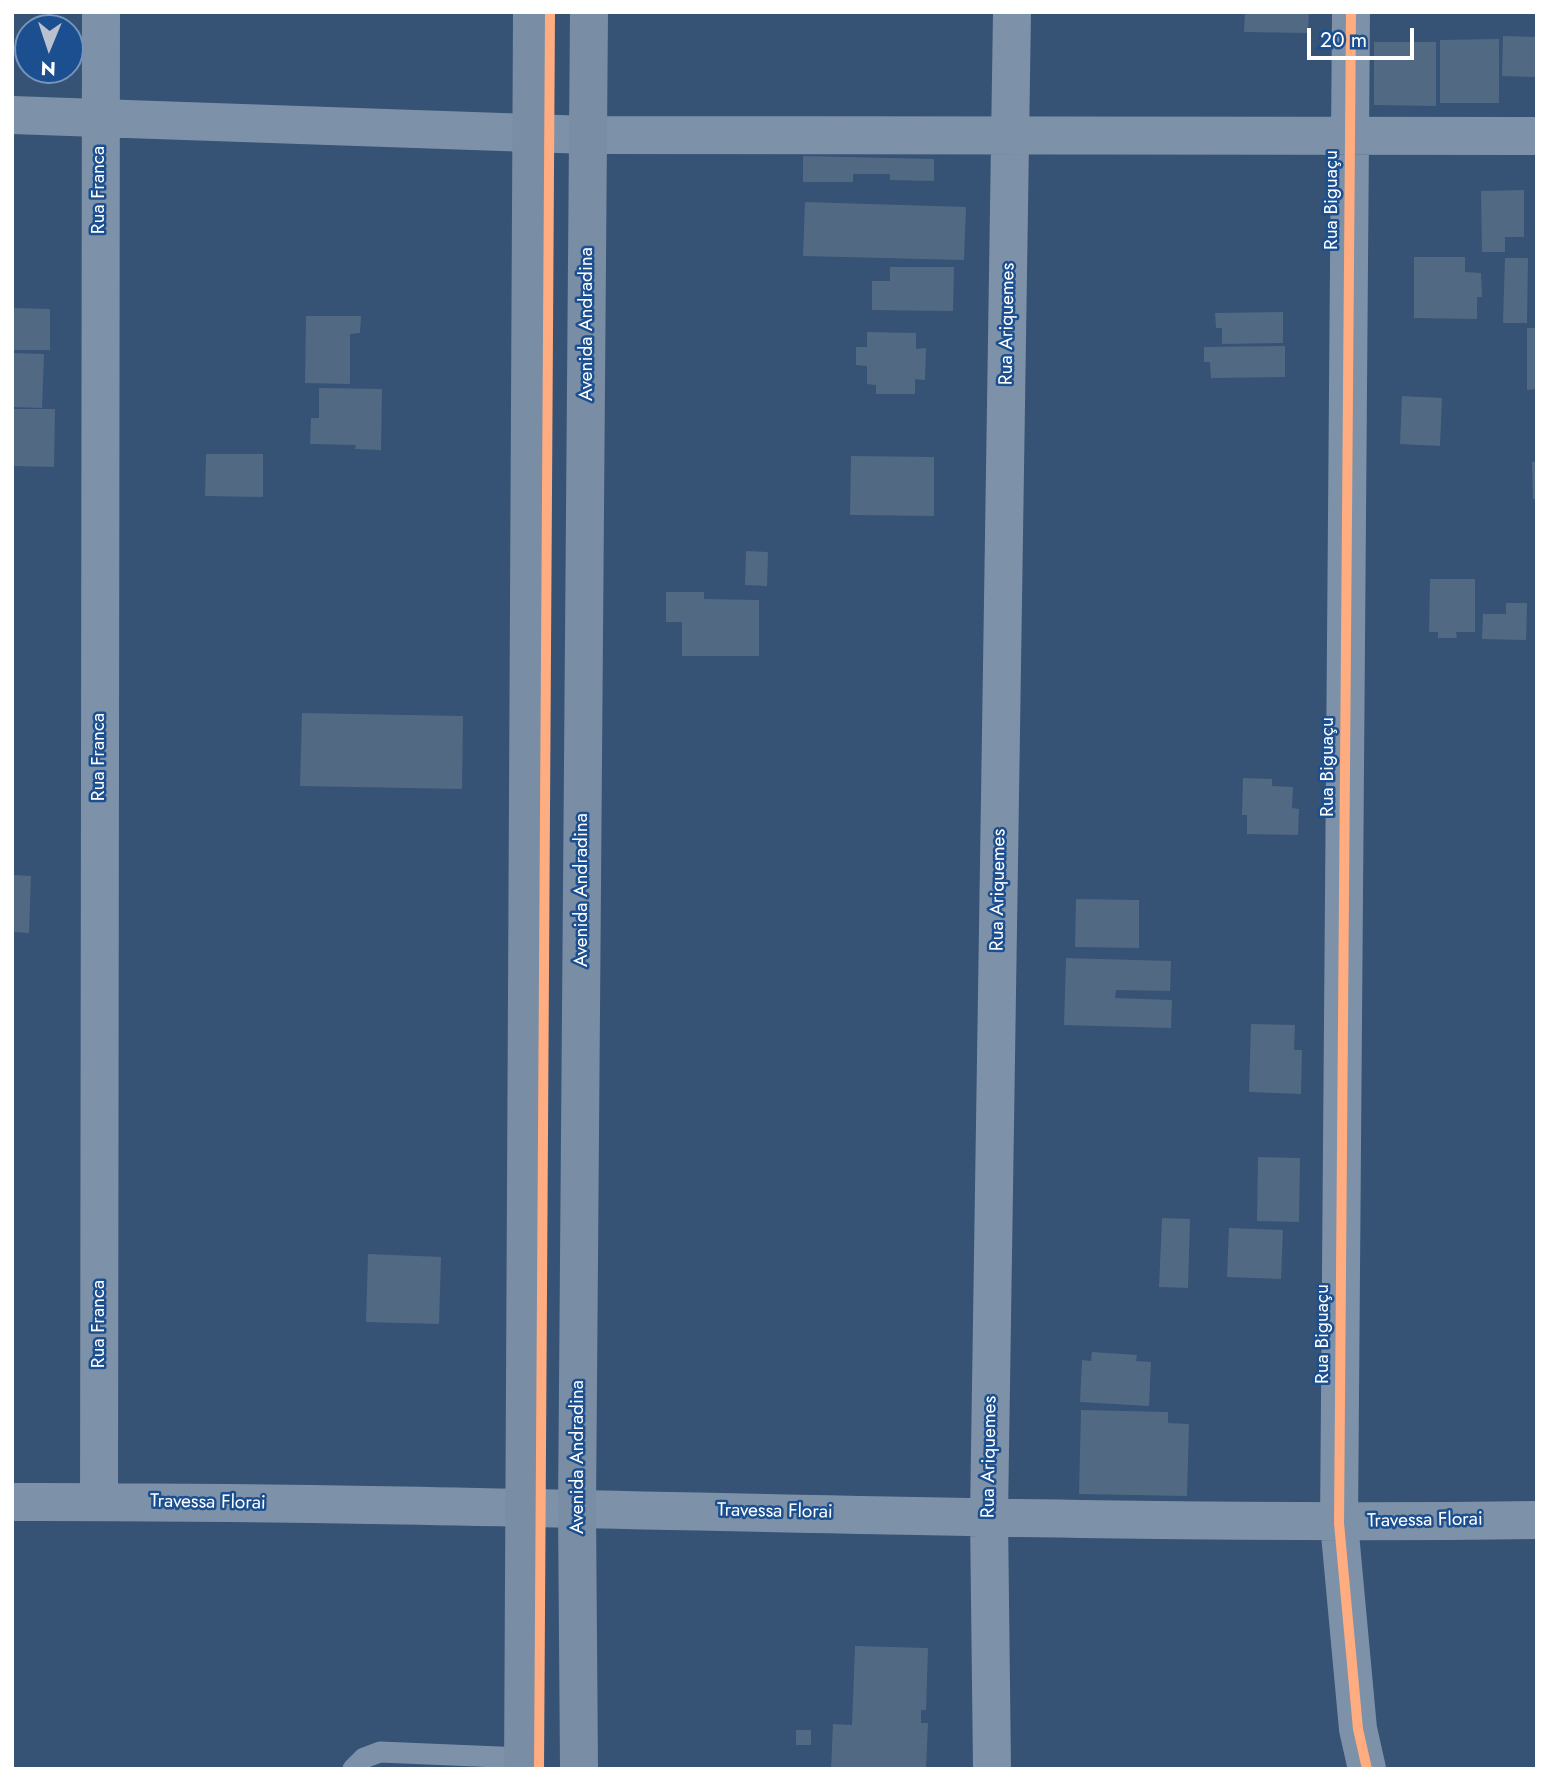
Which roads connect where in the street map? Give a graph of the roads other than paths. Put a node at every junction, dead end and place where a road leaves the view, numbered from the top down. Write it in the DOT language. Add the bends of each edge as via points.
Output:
graph roads {
  1 [pos="101,12"];
  2 [pos="532,12"];
  3 [pos="589,12"];
  4 [pos="1012,12"];
  5 [pos="1351,12"];
  6 [pos="12,115"];
  7 [pos="99,116"];
  8 [pos="531,134"];
  9 [pos="1012,134"];
  10 [pos="1350,134"];
  11 [pos="588,135"];
  12 [pos="1537,136"];
  13 [pos="12,1502"];
  14 [pos="99,1502"];
  15 [pos="523,1507"];
  16 [pos="578,1508"];
  17 [pos="989,1516"];
  18 [pos="1537,1520"];
  19 [pos="1339,1522"];
  20 [pos="523,1763"];
  21 [pos="353,1769"];
  22 [pos="579,1769"];
  23 [pos="992,1769"];
  24 [pos="1367,1769"];
  1 -- 7 [label="street, Rua Franca"];
  2 -- 8 [label="main road"];
  3 -- 11 [label="main road, Avenida Andradina"];
  4 -- 9 [label="street, Rua Ariquemes"];
  5 -- 10 [label="street, Rua Biguaçu"];
  6 -- 7 [label="street"];
  7 -- 8 [label="street"];
  7 -- 14 [label="street, Rua Franca"];
  8 -- 11 [label="street"];
  8 -- 15 [label="main road"];
  9 -- 10 [label="street"];
  9 -- 11 [label="street"];
  9 -- 17 [label="street, Rua Ariquemes"];
  10 -- 12 [label="street"];
  10 -- 19 [label="street, Rua Biguaçu"];
  11 -- 16 [label="main road, Avenida Andradina"];
  13 -- 14 [label="street, Travessa Florai"];
  14 -- 15 [label="street, Travessa Florai"];
  15 -- 16 [label="street, Travessa Florai"];
  15 -- 20 [label="main road"];
  16 -- 17 [label="street, Travessa Florai"];
  16 -- 22 [label="main road, Avenida Andradina"];
  17 -- 19 [label="street, Travessa Florai"];
  17 -- 23 [label="street, Rua Ariquemes"];
  18 -- 19 [label="street, Travessa Florai"];
  19 -- 24 [label="street, Rua Biguaçu" via="1358,1729"];
  20 -- 21 [label="lane" via="380,1752"];
}
